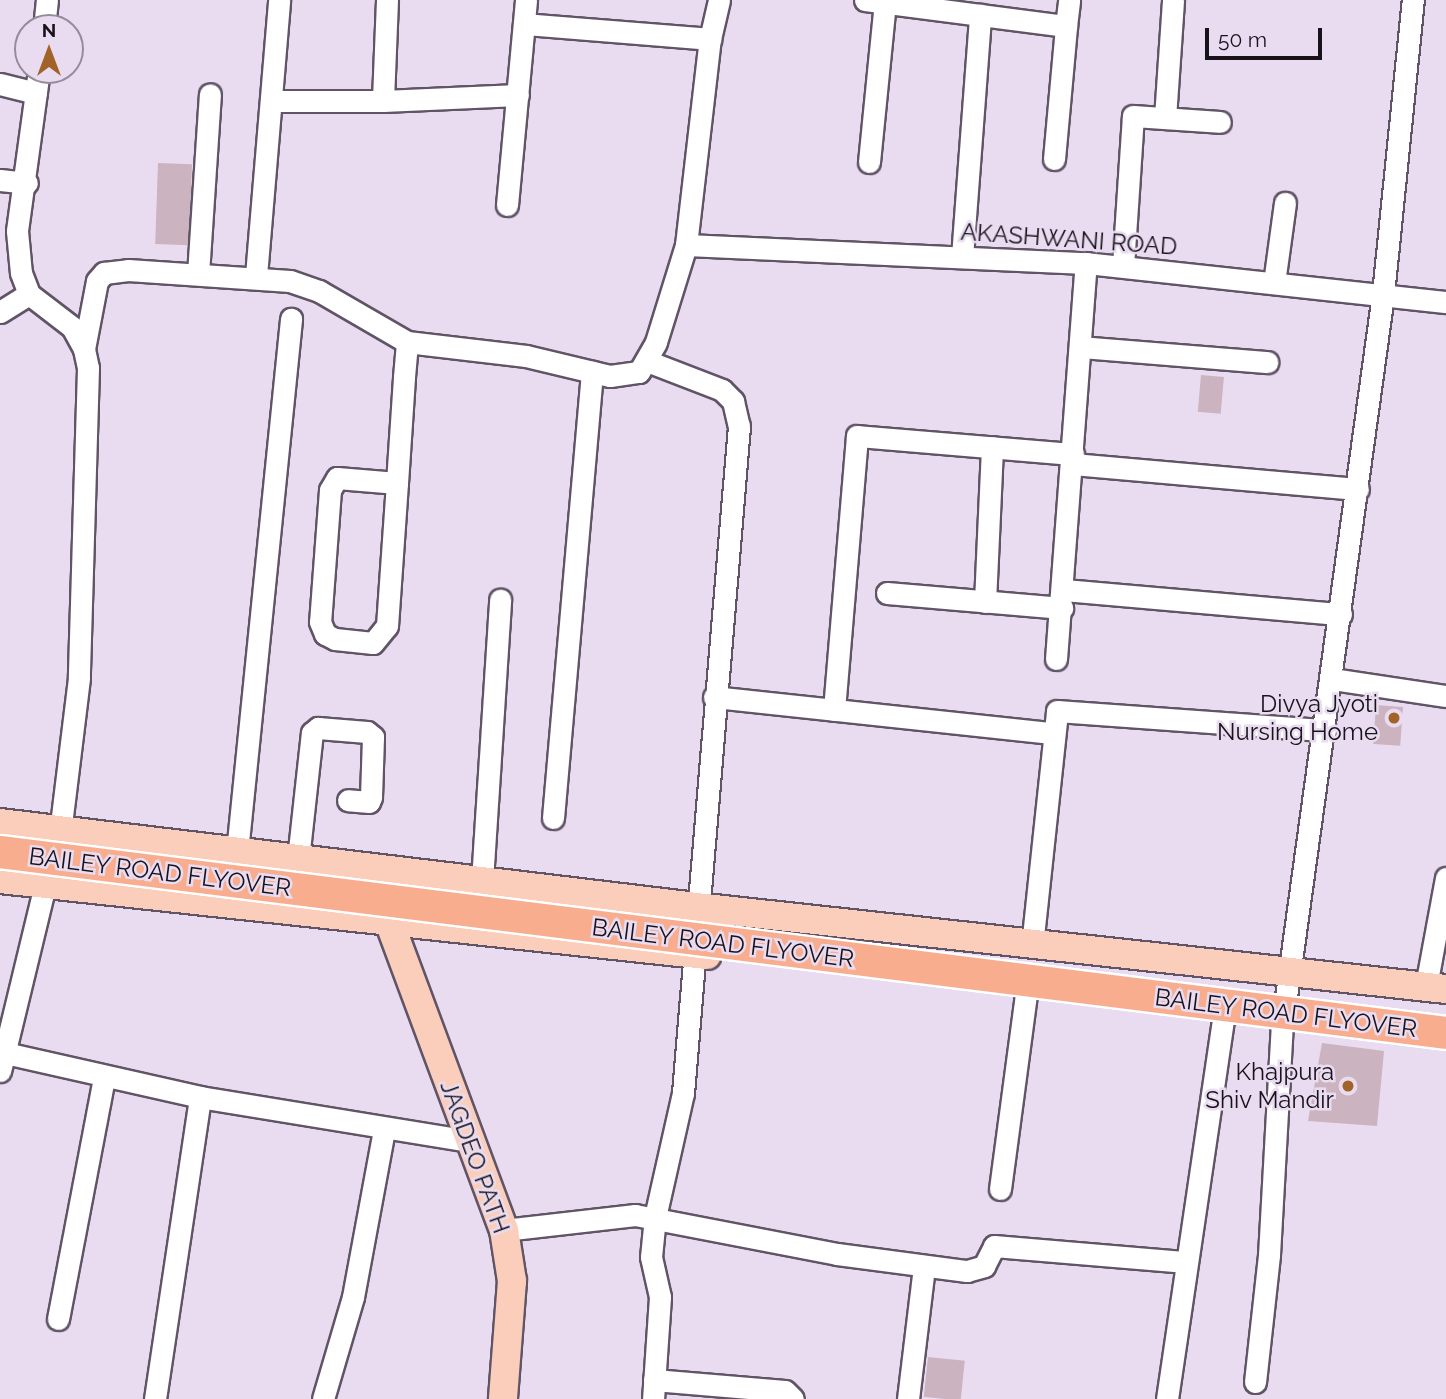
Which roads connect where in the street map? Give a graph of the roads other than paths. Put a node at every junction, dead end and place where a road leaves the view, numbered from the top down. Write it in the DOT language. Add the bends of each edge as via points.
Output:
graph roads {
  1 [pos="279,0"];
  2 [pos="387,0"];
  3 [pos="526,0"];
  4 [pos="719,0"];
  5 [pos="1069,0"];
  6 [pos="1173,0"];
  7 [pos="1413,0"];
  8 [pos="875,1"];
  9 [pos="910,3"];
  10 [pos="980,15"];
  11 [pos="524,24"];
  12 [pos="1066,26"];
  13 [pos="710,39"];
  14 [pos="0,84"];
  15 [pos="37,84"];
  16 [pos="36,93"];
  17 [pos="210,94"];
  18 [pos="518,95"];
  19 [pos="271,101"];
  20 [pos="383,101"];
  21 [pos="1165,118"];
  22 [pos="1220,122"];
  23 [pos="1054,159"];
  24 [pos="869,163"];
  25 [pos="0,180"];
  26 [pos="27,183"];
  27 [pos="1284,203"];
  28 [pos="507,205"];
  29 [pos="686,245"];
  30 [pos="962,257"];
  31 [pos="1086,263"];
  32 [pos="1123,266"];
  33 [pos="198,274"];
  34 [pos="256,276"];
  35 [pos="1274,283"];
  36 [pos="29,294"];
  37 [pos="1383,294"];
  38 [pos="1446,302"];
  39 [pos="0,312"];
  40 [pos="291,320"];
  41 [pos="407,342"];
  42 [pos="1080,347"];
  43 [pos="85,349"];
  44 [pos="647,361"];
  45 [pos="1267,362"];
  46 [pos="592,372"];
  47 [pos="992,447"];
  48 [pos="1073,459"];
  49 [pos="397,483"];
  50 [pos="1358,489"];
  51 [pos="887,593"];
  52 [pos="1063,599"];
  53 [pos="500,600"];
  54 [pos="985,602"];
  55 [pos="1341,614"];
  56 [pos="1056,659"];
  57 [pos="1332,679"];
  58 [pos="1446,696"];
  59 [pos="715,698"];
  60 [pos="834,710"];
  61 [pos="1325,730"];
  62 [pos="1053,733"];
  63 [pos="348,800"];
  64 [pos="553,818"];
  65 [pos="0,823"];
  66 [pos="63,831"];
  67 [pos="0,836"];
  68 [pos="0,852"];
  69 [pos="237,852"];
  70 [pos="311,861"];
  71 [pos="432,875"];
  72 [pos="1446,878"];
  73 [pos="0,879"];
  74 [pos="482,881"];
  75 [pos="44,885"];
  76 [pos="695,907"];
  77 [pos="315,915"];
  78 [pos="390,924"];
  79 [pos="426,928"];
  80 [pos="1032,946"];
  81 [pos="691,954"];
  82 [pos="1293,971"];
  83 [pos="1436,987"];
  84 [pos="1026,995"];
  85 [pos="1446,1013"];
  86 [pos="1223,1019"];
  87 [pos="1282,1026"];
  88 [pos="1446,1033"];
  89 [pos="1446,1045"];
  90 [pos="3,1062"];
  91 [pos="104,1078"];
  92 [pos="200,1097"];
  93 [pos="384,1130"];
  94 [pos="470,1141"];
  95 [pos="1000,1189"];
  96 [pos="655,1217"];
  97 [pos="504,1230"];
  98 [pos="1186,1262"];
  99 [pos="925,1266"];
  100 [pos="58,1319"];
  101 [pos="1255,1382"];
  102 [pos="653,1389"];
  103 [pos="741,1393"];
  104 [pos="155,1399"];
  105 [pos="323,1399"];
  106 [pos="503,1399"];
  107 [pos="793,1399"];
  108 [pos="908,1399"];
  109 [pos="1167,1399"];
  1 -- 19 [label="street"];
  2 -- 20 [label="street"];
  3 -- 11 [label="street"];
  4 -- 13 [label="street"];
  5 -- 12 [label="street"];
  6 -- 21 [label="street"];
  7 -- 37 [label="street"];
  8 -- 9 [label="street"];
  8 -- 24 [label="street"];
  9 -- 10 [label="street"];
  10 -- 12 [label="street"];
  10 -- 30 [label="street"];
  11 -- 13 [label="street"];
  11 -- 18 [label="street"];
  12 -- 23 [label="street"];
  13 -- 29 [label="street"];
  14 -- 16 [label="street"];
  15 -- 16 [label="street"];
  16 -- 26 [label="street"];
  17 -- 33 [label="street"];
  18 -- 20 [label="street"];
  18 -- 28 [label="street"];
  19 -- 20 [label="street"];
  19 -- 34 [label="street"];
  21 -- 22 [label="street"];
  21 -- 32 [label="street" via="1133,116"];
  25 -- 26 [label="street"];
  26 -- 36 [label="street" via="17,231 20,273"];
  27 -- 35 [label="street"];
  29 -- 30 [label="street, AKASHWANI ROAD"];
  29 -- 44 [label="street"];
  30 -- 31 [label="street, AKASHWANI ROAD"];
  31 -- 32 [label="street, AKASHWANI ROAD"];
  31 -- 42 [label="street"];
  32 -- 35 [label="street, AKASHWANI ROAD"];
  33 -- 34 [label="street"];
  33 -- 43 [label="street" via="104,273 94,290"];
  34 -- 41 [label="street" via="319,291"];
  35 -- 37 [label="street, AKASHWANI ROAD"];
  36 -- 39 [label="street"];
  36 -- 43 [label="street" via="72,327"];
  37 -- 38 [label="street, AKASHWANI ROAD"];
  37 -- 50 [label="street"];
  40 -- 69 [label="street"];
  41 -- 46 [label="street" via="526,356"];
  41 -- 49 [label="street"];
  42 -- 45 [label="street"];
  42 -- 48 [label="street"];
  43 -- 66 [label="street" via="79,678"];
  44 -- 46 [label="street" via="630,375"];
  44 -- 59 [label="street" via="722,390 733,401 739,426"];
  46 -- 64 [label="street"];
  47 -- 48 [label="street"];
  47 -- 54 [label="street"];
  47 -- 60 [label="street" via="857,436"];
  48 -- 50 [label="street"];
  48 -- 52 [label="street"];
  49 -- 49 [label="street" via="387,626 373,643 335,639 325,634 320,622 330,490 337,478"];
  50 -- 55 [label="street"];
  51 -- 54 [label="street"];
  52 -- 54 [label="street"];
  52 -- 55 [label="street"];
  52 -- 56 [label="street"];
  53 -- 74 [label="street"];
  55 -- 57 [label="street"];
  57 -- 58 [label="street"];
  57 -- 61 [label="street"];
  59 -- 60 [label="street"];
  59 -- 76 [label="street"];
  60 -- 62 [label="street"];
  61 -- 62 [label="street" via="1060,710 1055,714"];
  61 -- 82 [label="street"];
  62 -- 80 [label="street"];
  63 -- 70 [label="street" via="369,802 372,797 373,737 367,732 318,728 313,733"];
  65 -- 66 [label="main road"];
  66 -- 69 [label="main road"];
  66 -- 75 [label="street"];
  67 -- 85 [label="highway, BAILEY ROAD FLYOVER"];
  68 -- 88 [label="highway, BAILEY ROAD FLYOVER, bridge"];
  69 -- 70 [label="main road"];
  70 -- 71 [label="main road"];
  70 -- 77 [label="main road"];
  71 -- 74 [label="main road"];
  71 -- 79 [label="main road"];
  72 -- 83 [label="street"];
  73 -- 75 [label="main road"];
  74 -- 76 [label="main road"];
  75 -- 77 [label="main road"];
  75 -- 90 [label="street"];
  76 -- 80 [label="main road"];
  76 -- 81 [label="street"];
  77 -- 78 [label="main road"];
  78 -- 79 [label="main road"];
  78 -- 94 [label="main road, JAGDEO PATH"];
  79 -- 81 [label="main road"];
  80 -- 82 [label="main road"];
  81 -- 84 [label="main road"];
  81 -- 96 [label="street" via="683,1093"];
  82 -- 83 [label="main road"];
  82 -- 87 [label="street"];
  84 -- 86 [label="main road"];
  84 -- 95 [label="street"];
  86 -- 87 [label="main road"];
  86 -- 98 [label="street"];
  87 -- 89 [label="main road"];
  87 -- 101 [label="street" via="1269,1255"];
  90 -- 91 [label="street"];
  91 -- 92 [label="street"];
  91 -- 100 [label="street"];
  92 -- 93 [label="street"];
  92 -- 104 [label="street"];
  93 -- 94 [label="street"];
  93 -- 105 [label="street" via="353,1297"];
  94 -- 97 [label="main road, JAGDEO PATH"];
  96 -- 97 [label="street" via="588,1219"];
  96 -- 99 [label="street" via="837,1254"];
  96 -- 102 [label="street" via="651,1261 660,1297"];
  97 -- 106 [label="main road, JAGDEO PATH" via="512,1281"];
  98 -- 99 [label="street" via="993,1246 984,1266 976,1270"];
  98 -- 109 [label="street"];
  99 -- 108 [label="street"];
  102 -- 103 [label="street"];
  103 -- 107 [label="street" via="785,1391"];
}
